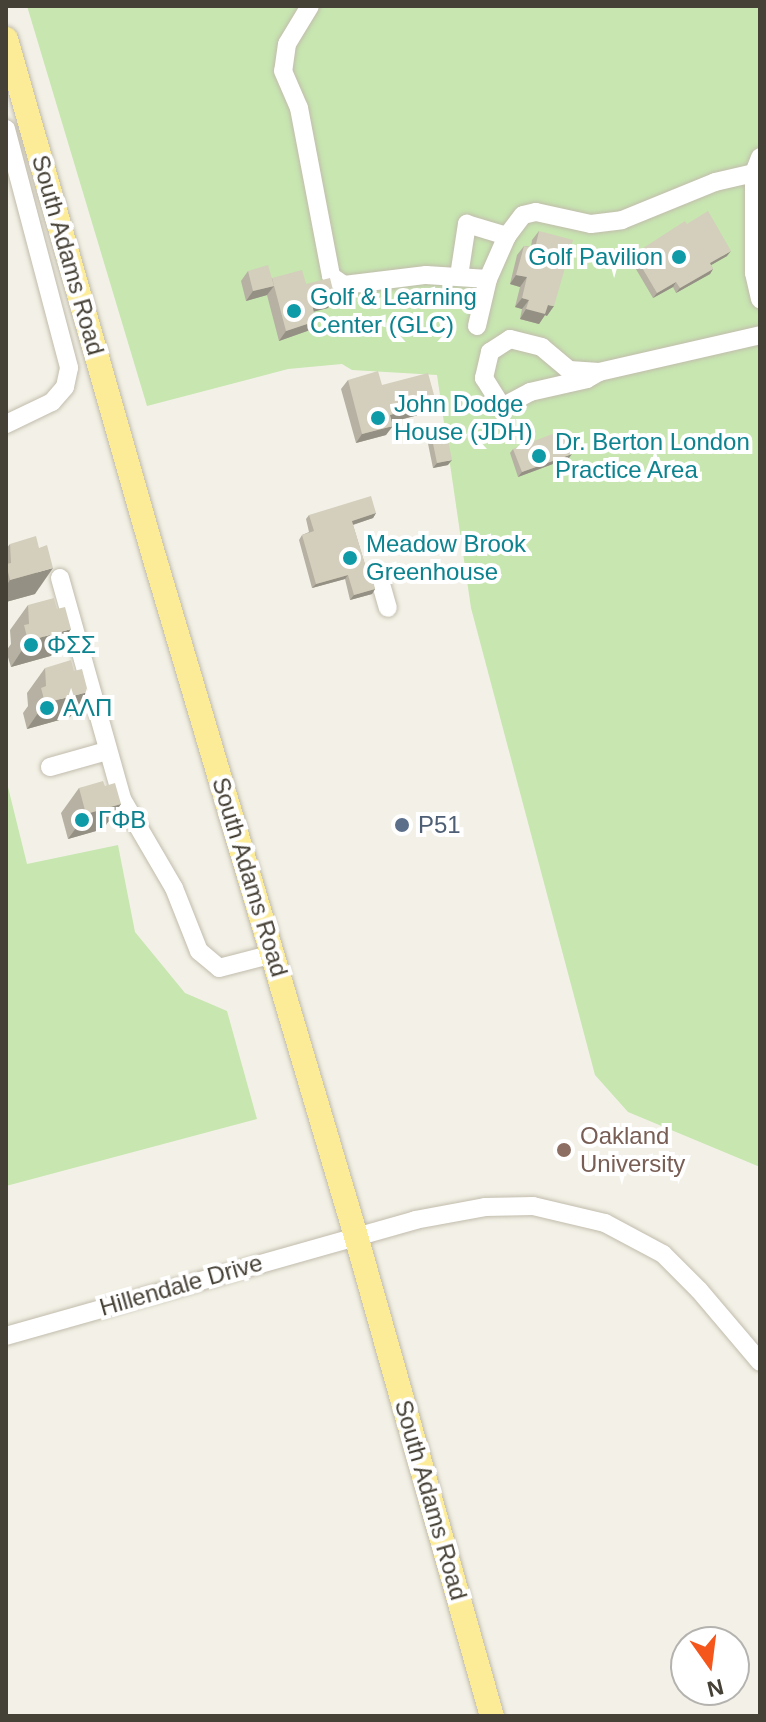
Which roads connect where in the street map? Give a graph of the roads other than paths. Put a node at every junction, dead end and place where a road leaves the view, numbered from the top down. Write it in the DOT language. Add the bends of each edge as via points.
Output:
graph roads {
  1 [pos="310,6"];
  2 [pos="6,39"];
  3 [pos="6,129"];
  4 [pos="757,165"];
  5 [pos="507,236"];
  6 [pos="459,276"];
  7 [pos="488,279"];
  8 [pos="760,299"];
  9 [pos="477,326"];
  10 [pos="760,335"];
  11 [pos="599,372"];
  12 [pos="6,424"];
  13 [pos="379,577"];
  14 [pos="60,578"];
  15 [pos="388,608"];
  16 [pos="107,751"];
  17 [pos="50,767"];
  18 [pos="273,954"];
  19 [pos="356,1236"];
  20 [pos="723,1317"];
  21 [pos="6,1336"];
  22 [pos="760,1341"];
  23 [pos="760,1362"];
  24 [pos="492,1716"];
  1 -- 6 [label="street" via="287,44 283,71 299,108 331,276 344,285"];
  2 -- 18 [label="main road, South Adams Road"];
  3 -- 12 [label="street" via="69,368 65,387 52,402"];
  4 -- 5 [label="street" via="622,220 601,224 529,213"];
  4 -- 8 [label="street" via="754,273"];
  5 -- 6 [label="street" via="467,224"];
  5 -- 7 [label="street"];
  6 -- 7 [label="street"];
  7 -- 9 [label="street"];
  10 -- 11 [label="street"];
  11 -- 11 [label="street" via="569,370 542,347 510,339 490,352 484,378 502,407 530,392"];
  13 -- 15 [label="street"];
  14 -- 16 [label="street"];
  16 -- 17 [label="street"];
  16 -- 18 [label="street" via="127,810 174,888 204,958 223,968"];
  18 -- 19 [label="main road, South Adams Road"];
  19 -- 20 [label="street, Hillendale Drive" via="485,1207 564,1211 605,1223 652,1247"];
  19 -- 21 [label="street, Hillendale Drive"];
  19 -- 24 [label="main road, South Adams Road"];
  20 -- 22 [label="street"];
  20 -- 23 [label="street"];
}
